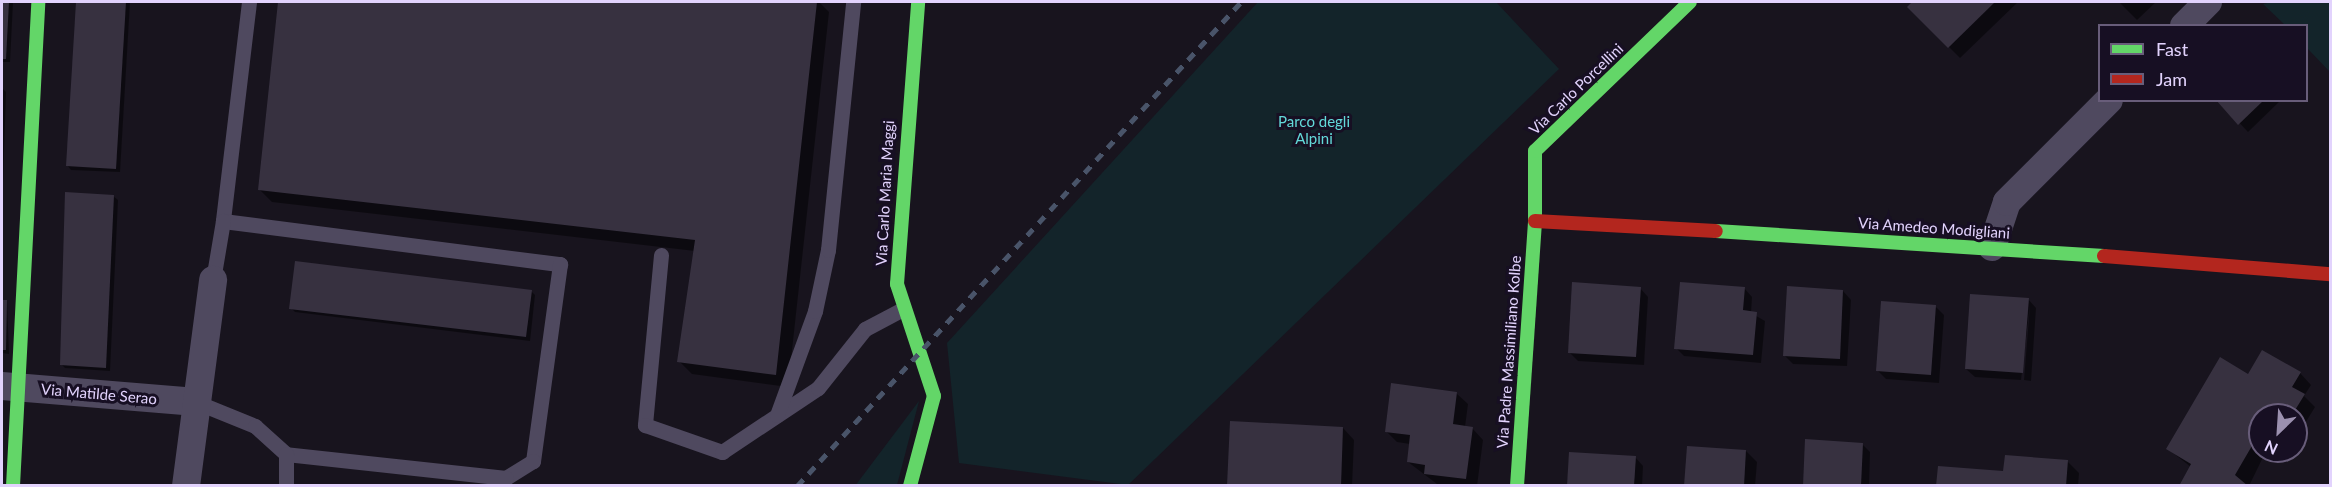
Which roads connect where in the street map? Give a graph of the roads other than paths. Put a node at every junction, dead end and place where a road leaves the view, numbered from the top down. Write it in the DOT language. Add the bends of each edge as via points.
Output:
graph roads {
  1 [pos="38,2"];
  2 [pos="249,2"];
  3 [pos="853,2"];
  4 [pos="918,2"];
  5 [pos="1690,2"];
  6 [pos="2208,2"];
  7 [pos="2186,24"];
  8 [pos="2107,102"];
  9 [pos="223,221"];
  10 [pos="1535,221"];
  11 [pos="1992,247"];
  12 [pos="662,255"];
  13 [pos="2331,274"];
  14 [pos="213,280"];
  15 [pos="903,309"];
  16 [pos="10,386"];
  17 [pos="196,402"];
  18 [pos="777,415"];
  19 [pos="286,454"];
  20 [pos="13,486"];
  21 [pos="186,486"];
  22 [pos="286,486"];
  23 [pos="910,486"];
  24 [pos="1517,486"];
  1 -- 16 [label="street"];
  2 -- 9 [label="lane"];
  3 -- 18 [label="lane" via="828,250 815,311"];
  4 -- 15 [label="street, Via Carlo Maria Maggi" via="898,224 897,284"];
  5 -- 10 [label="street, Via Carlo Porcellini" via="1535,151"];
  6 -- 7 [label="street"];
  8 -- 11 [label="street" via="2007,202"];
  9 -- 14 [label="lane"];
  9 -- 19 [label="lane" via="560,264 533,460 506,478"];
  10 -- 11 [label="street, Via Amedeo Modigliani"];
  10 -- 24 [label="street, Via Padre Massimiliano Kolbe"];
  11 -- 13 [label="street, Via Amedeo Modigliani"];
  12 -- 18 [label="lane" via="645,425 722,452"];
  14 -- 17 [label="street"];
  15 -- 18 [label="lane" via="865,329 818,388"];
  15 -- 23 [label="street, Via Carlo Maria Maggi" via="934,396"];
  16 -- 17 [label="street, Via Matilde Serao"];
  16 -- 20 [label="street"];
  17 -- 19 [label="lane" via="255,426"];
  17 -- 21 [label="street"];
  19 -- 22 [label="lane"];
}
